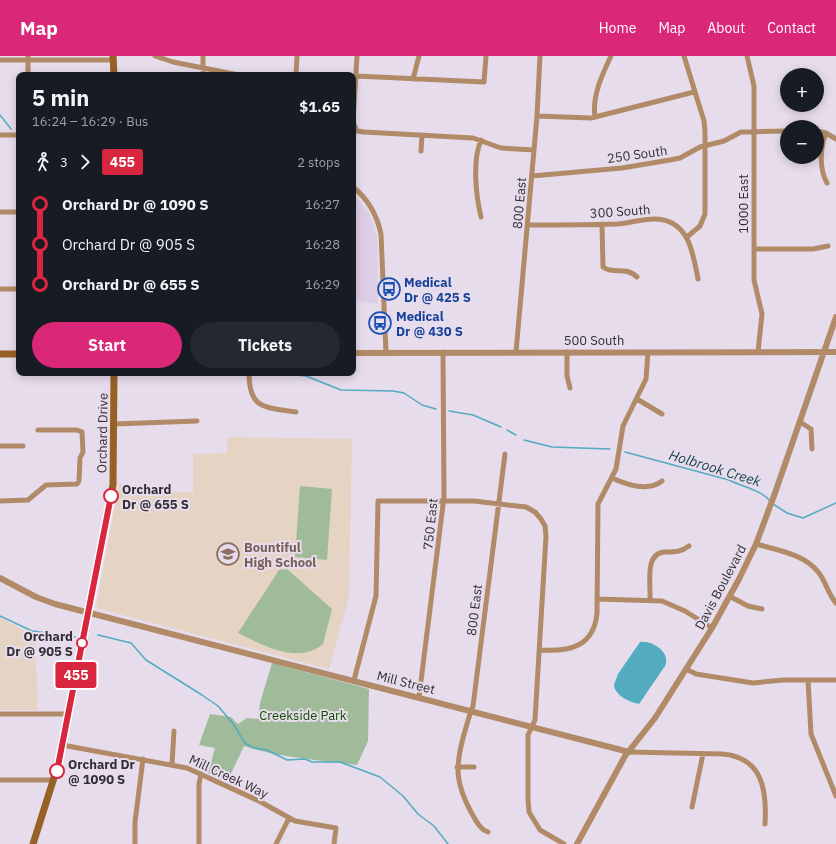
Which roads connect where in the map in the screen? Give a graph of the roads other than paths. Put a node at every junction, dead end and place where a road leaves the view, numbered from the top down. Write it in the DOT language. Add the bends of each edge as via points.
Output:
graph roads {
  1 [pos="155,56"];
  2 [pos="203,56"];
  3 [pos="297,56"];
  4 [pos="357,56"];
  5 [pos="419,56"];
  6 [pos="486,56"];
  7 [pos="540,56"];
  8 [pos="611,56"];
  9 [pos="684,56"];
  10 [pos="747,56"];
  11 [pos="28,58"];
  12 [pos="114,58"];
  13 [pos="0,60"];
  14 [pos="203,68"];
  15 [pos="28,72"];
  16 [pos="114,72"];
  17 [pos="203,72"];
  18 [pos="224,72"];
  19 [pos="296,72"];
  20 [pos="356,76"];
  21 [pos="413,79"];
  22 [pos="694,92"];
  23 [pos="537,116"];
  24 [pos="595,117"];
  25 [pos="356,129"];
  26 [pos="754,131"];
  27 [pos="780,131"];
  28 [pos="826,133"];
  29 [pos="0,135"];
  30 [pos="16,135"];
  31 [pos="422,135"];
  32 [pos="836,139"];
  33 [pos="481,140"];
  34 [pos="705,145"];
  35 [pos="534,150"];
  36 [pos="421,151"];
  37 [pos="532,176"];
  38 [pos="827,183"];
  39 [pos="356,190"];
  40 [pos="0,212"];
  41 [pos="16,212"];
  42 [pos="481,217"];
  43 [pos="602,224"];
  44 [pos="528,225"];
  45 [pos="687,237"];
  46 [pos="828,246"];
  47 [pos="754,249"];
  48 [pos="636,276"];
  49 [pos="698,279"];
  50 [pos="0,289"];
  51 [pos="16,289"];
  52 [pos="836,318"];
  53 [pos="824,351"];
  54 [pos="444,352"];
  55 [pos="516,352"];
  56 [pos="566,352"];
  57 [pos="648,352"];
  58 [pos="758,352"];
  59 [pos="836,352"];
  60 [pos="356,353"];
  61 [pos="386,353"];
  62 [pos="0,354"];
  63 [pos="16,354"];
  64 [pos="114,376"];
  65 [pos="248,376"];
  66 [pos="570,388"];
  67 [pos="637,399"];
  68 [pos="296,412"];
  69 [pos="662,414"];
  70 [pos="197,421"];
  71 [pos="800,422"];
  72 [pos="114,424"];
  73 [pos="38,430"];
  74 [pos="0,446"];
  75 [pos="23,446"];
  76 [pos="812,449"];
  77 [pos="505,454"];
  78 [pos="612,478"];
  79 [pos="662,481"];
  80 [pos="0,500"];
  81 [pos="444,501"];
  82 [pos="499,504"];
  83 [pos="756,544"];
  84 [pos="689,546"];
  85 [pos="0,578"];
  86 [pos="731,597"];
  87 [pos="597,599"];
  88 [pos="650,599"];
  89 [pos="836,602"];
  90 [pos="762,609"];
  91 [pos="88,612"];
  92 [pos="712,628"];
  93 [pos="540,650"];
  94 [pos="686,669"];
  95 [pos="354,680"];
  96 [pos="808,680"];
  97 [pos="836,680"];
  98 [pos="419,697"];
  99 [pos="471,710"];
  100 [pos="0,714"];
  101 [pos="68,714"];
  102 [pos="532,726"];
  103 [pos="174,732"];
  104 [pos="62,745"];
  105 [pos="629,752"];
  106 [pos="703,754"];
  107 [pos="143,758"];
  108 [pos="172,764"];
  109 [pos="457,767"];
  110 [pos="474,767"];
  111 [pos="201,774"];
  112 [pos="0,780"];
  113 [pos="54,780"];
  114 [pos="836,796"];
  115 [pos="692,807"];
  116 [pos="289,818"];
  117 [pos="765,824"];
  118 [pos="488,832"];
  119 [pos="33,844"];
  120 [pos="135,844"];
  121 [pos="199,844"];
  122 [pos="276,844"];
  123 [pos="334,844"];
  124 [pos="564,844"];
  125 [pos="577,844"];
  1 -- 14 [label="street"];
  2 -- 14 [label="street"];
  3 -- 19 [label="street"];
  4 -- 20 [label="street"];
  5 -- 21 [label="street"];
  6 -- 21 [label="street" via="484,82"];
  7 -- 23 [label="street, 800 East"];
  8 -- 24 [label="street" via="598,89 594,105"];
  9 -- 22 [label="street"];
  10 -- 26 [label="street, 1000 East" via="754,81"];
  11 -- 12 [label="street"];
  11 -- 13 [label="street"];
  11 -- 15 [label="street"];
  12 -- 16 [label="main road"];
  14 -- 17 [label="street"];
  14 -- 18 [label="street"];
  20 -- 21 [label="street"];
  22 -- 24 [label="street"];
  22 -- 34 [label="street" via="705,124"];
  23 -- 24 [label="street"];
  23 -- 35 [label="street, 800 East"];
  25 -- 31 [label="street" via="361,132"];
  26 -- 27 [label="street, 250 South"];
  26 -- 34 [label="street, 250 South" via="741,132 724,141"];
  26 -- 47 [label="street, 1000 East"];
  28 -- 32 [label="street"];
  28 -- 38 [label="street" via="822,146 822,170"];
  29 -- 30 [label="street"];
  31 -- 33 [label="street"];
  31 -- 36 [label="street"];
  33 -- 35 [label="street" via="501,148"];
  33 -- 42 [label="street" via="476,188"];
  34 -- 37 [label="street, 250 South" via="680,158 670,160 629,167"];
  34 -- 45 [label="street" via="705,214 700,226"];
  35 -- 37 [label="street, 800 East"];
  37 -- 44 [label="street, 800 East"];
  39 -- 61 [label="street" via="368,202 380,227"];
  40 -- 41 [label="street"];
  43 -- 44 [label="street, 300 South"];
  43 -- 45 [label="street, 300 South" via="662,220 674,225"];
  43 -- 48 [label="street" via="603,267 607,270 629,271"];
  44 -- 55 [label="street, 800 East"];
  45 -- 49 [label="street"];
  46 -- 47 [label="street" via="813,249"];
  47 -- 58 [label="street, 1000 East" via="754,284 762,314"];
  50 -- 51 [label="street"];
  52 -- 53 [label="street, Davis Boulevard"];
  53 -- 58 [label="street, 500 South"];
  53 -- 59 [label="street, 500 South"];
  53 -- 71 [label="street, Davis Boulevard"];
  54 -- 55 [label="street, 500 South"];
  54 -- 61 [label="street, 500 South"];
  54 -- 81 [label="street, 750 East"];
  55 -- 56 [label="street, 500 South"];
  56 -- 57 [label="street, 500 South"];
  56 -- 66 [label="street"];
  57 -- 58 [label="street, 500 South"];
  57 -- 67 [label="street" via="646,379"];
  60 -- 61 [label="street, 500 South"];
  62 -- 63 [label="main road"];
  64 -- 72 [label="main road, Orchard Drive"];
  65 -- 68 [label="street" via="250,392 257,403 267,408"];
  67 -- 69 [label="street"];
  67 -- 78 [label="street" via="621,431 617,464"];
  70 -- 72 [label="street"];
  71 -- 76 [label="street" via="811,428"];
  71 -- 83 [label="street, Davis Boulevard"];
  72 -- 91 [label="main road, Orchard Drive" via="113,485"];
  73 -- 80 [label="street" via="82,432 83,452 80,458 79,481 77,484 46,485 28,500"];
  74 -- 75 [label="street"];
  77 -- 82 [label="street, 800 East"];
  78 -- 79 [label="street" via="634,486 654,485"];
  78 -- 87 [label="street" via="597,508"];
  81 -- 82 [label="street"];
  81 -- 95 [label="street" via="378,501 376,596"];
  81 -- 98 [label="street, 750 East"];
  82 -- 93 [label="street" via="530,509 544,523 546,536"];
  82 -- 99 [label="street, 800 East" via="474,706"];
  83 -- 86 [label="street, Davis Boulevard"];
  83 -- 89 [label="street" via="808,562 819,574"];
  84 -- 88 [label="street" via="680,551 661,552 652,558"];
  85 -- 91 [label="street, Mill Street" via="46,601"];
  86 -- 90 [label="street" via="748,606"];
  86 -- 92 [label="street, Davis Boulevard"];
  87 -- 88 [label="street"];
  87 -- 93 [label="street" via="594,627 582,642 564,650"];
  88 -- 92 [label="street" via="677,606"];
  91 -- 95 [label="street, Mill Street"];
  91 -- 101 [label="main road, Orchard Drive"];
  92 -- 94 [label="street, Davis Boulevard"];
  93 -- 102 [label="street" via="535,720"];
  94 -- 96 [label="street" via="696,674 748,682"];
  94 -- 105 [label="street, Davis Boulevard" via="650,726"];
  95 -- 98 [label="street, Mill Street"];
  96 -- 97 [label="street"];
  96 -- 114 [label="street" via="810,734"];
  98 -- 99 [label="street, Mill Street"];
  99 -- 102 [label="street, Mill Street"];
  99 -- 109 [label="street, 800 East"];
  100 -- 101 [label="street"];
  101 -- 104 [label="main road, Orchard Drive"];
  102 -- 105 [label="street, Mill Street"];
  102 -- 124 [label="street" via="528,735 530,812 540,830"];
  103 -- 108 [label="street"];
  104 -- 107 [label="street, Mill Creek Way"];
  104 -- 113 [label="main road, Orchard Drive"];
  105 -- 106 [label="street, Mill Street"];
  105 -- 125 [label="street, Davis Boulevard"];
  106 -- 115 [label="street"];
  106 -- 117 [label="street, Mill Street" via="732,755 754,769 762,780 765,792"];
  107 -- 108 [label="street, Mill Creek Way"];
  107 -- 120 [label="street" via="135,820"];
  108 -- 111 [label="street, Mill Creek Way"];
  109 -- 110 [label="street"];
  109 -- 118 [label="street, 800 East" via="459,785 464,798 480,828"];
  111 -- 116 [label="street, Mill Creek Way"];
  111 -- 121 [label="street"];
  112 -- 113 [label="street"];
  113 -- 119 [label="main road, Orchard Drive"];
  116 -- 122 [label="street"];
  116 -- 123 [label="street, Mill Creek Way" via="298,823 336,828"];
}
